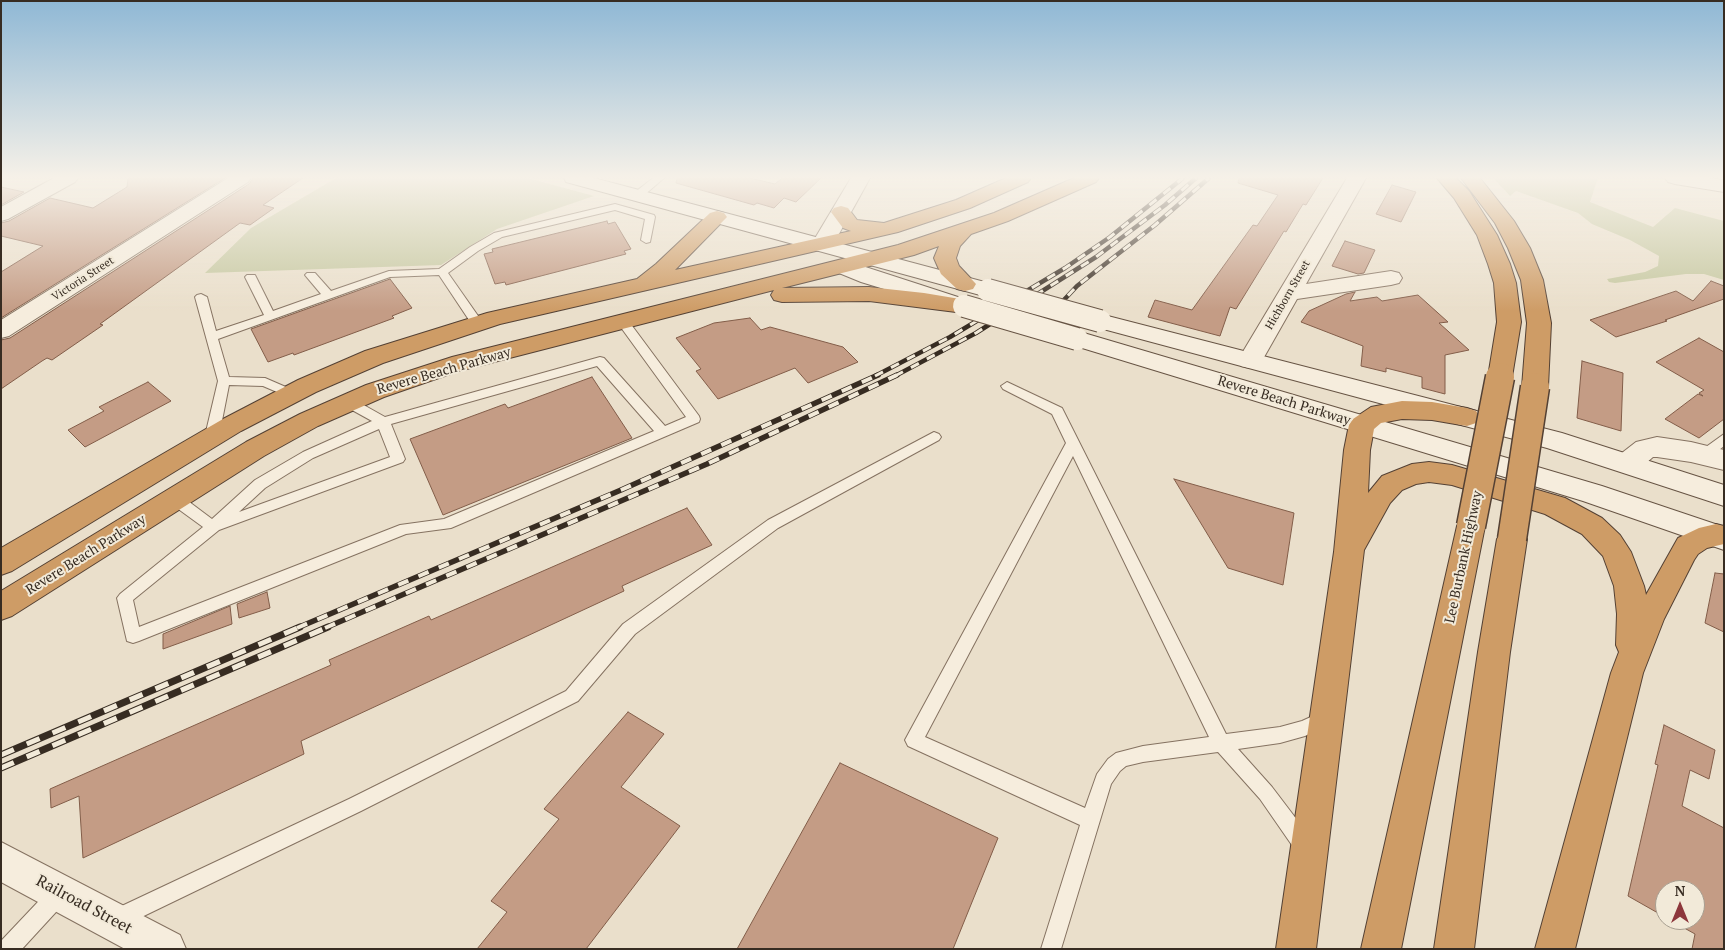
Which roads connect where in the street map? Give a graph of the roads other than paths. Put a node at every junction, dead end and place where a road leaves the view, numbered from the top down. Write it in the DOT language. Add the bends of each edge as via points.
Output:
graph roads {
  1 [pos="171,222"];
  2 [pos="551,222"];
  3 [pos="644,222"];
  4 [pos="712,222"];
  5 [pos="737,222"];
  6 [pos="835,222"];
  7 [pos="849,222"];
  8 [pos="908,222"];
  9 [pos="985,222"];
  10 [pos="1330,222"];
  11 [pos="1480,222"];
  12 [pos="1505,222"];
  13 [pos="891,228"];
  14 [pos="963,231"];
  15 [pos="646,240"];
  16 [pos="822,245"];
  17 [pos="873,259"];
  18 [pos="845,266"];
  19 [pos="442,272"];
  20 [pos="312,275"];
  21 [pos="251,277"];
  22 [pos="1391,278"];
  23 [pos="638,287"];
  24 [pos="1289,293"];
  25 [pos="328,295"];
  26 [pos="965,295"];
  27 [pos="201,297"];
  28 [pos="691,305"];
  29 [pos="270,316"];
  30 [pos="623,322"];
  31 [pos="477,323"];
  32 [pos="1,331"];
  33 [pos="212,337"];
  34 [pos="494,355"];
  35 [pos="1250,360"];
  36 [pos="224,380"];
  37 [pos="1007,386"];
  38 [pos="291,394"];
  39 [pos="348,402"];
  40 [pos="1467,416"];
  41 [pos="383,422"];
  42 [pos="1362,425"];
  43 [pos="663,432"];
  44 [pos="212,436"];
  45 [pos="934,437"];
  46 [pos="1073,443"];
  47 [pos="1717,451"];
  48 [pos="1628,463"];
  49 [pos="1724,496"];
  50 [pos="175,499"];
  51 [pos="213,527"];
  52 [pos="1720,537"];
  53 [pos="1349,552"];
  54 [pos="1,563"];
  55 [pos="1,607"];
  56 [pos="1627,673"];
  57 [pos="1326,718"];
  58 [pos="1221,743"];
  59 [pos="1090,820"];
  60 [pos="1308,853"];
  61 [pos="1,861"];
  62 [pos="61,892"];
  63 [pos="113,920"];
  64 [pos="8,949"];
  65 [pos="166,949"];
  66 [pos="1051,949"];
  67 [pos="1296,949"];
  68 [pos="1381,949"];
  69 [pos="1454,949"];
  70 [pos="1555,949"];
  1 -- 32 [label="main road, Victoria Street"];
  2 -- 19 [label="lane" via="498,235"];
  3 -- 15 [label="lane"];
  4 -- 23 [label="highway" via="664,269"];
  5 -- 16 [label="main road"];
  6 -- 16 [label="main road"];
  7 -- 13 [label="highway" via="869,230"];
  8 -- 13 [label="highway"];
  9 -- 14 [label="highway"];
  10 -- 24 [label="main road, Hichborn Street"];
  11 -- 68 [label="highway, Lee Burbank Highway, bridge" via="1505,283 1508,322 1471,526"];
  12 -- 69 [label="highway, bridge" via="1532,280 1539,323 1535,386 1494,652"];
  13 -- 16 [label="highway"];
  14 -- 17 [label="highway"];
  14 -- 26 [label="highway" via="950,244 945,258"];
  16 -- 17 [label="main road, Revere Beach Parkway"];
  16 -- 18 [label="main road, Revere Beach Parkway"];
  16 -- 23 [label="highway, Revere Beach Parkway"];
  17 -- 18 [label="highway, Revere Beach Parkway"];
  17 -- 26 [label="main road, Revere Beach Parkway"];
  18 -- 26 [label="main road, Revere Beach Parkway" via="869,278"];
  18 -- 28 [label="highway, Revere Beach Parkway"];
  19 -- 25 [label="lane" via="389,274"];
  19 -- 31 [label="lane"];
  20 -- 25 [label="lane"];
  21 -- 29 [label="lane"];
  22 -- 24 [label="main road"];
  23 -- 31 [label="highway, Revere Beach Parkway"];
  24 -- 35 [label="main road, Hichborn Street"];
  25 -- 29 [label="lane"];
  26 -- 28 [label="highway" via="828,293"];
  26 -- 35 [label="main road, Revere Beach Parkway, bridge" via="988,290"];
  26 -- 42 [label="main road, Revere Beach Parkway, bridge" via="1077,339"];
  27 -- 33 [label="lane"];
  28 -- 30 [label="highway, Revere Beach Parkway"];
  29 -- 33 [label="lane"];
  30 -- 34 [label="highway, Revere Beach Parkway"];
  30 -- 43 [label="lane" via="694,419"];
  31 -- 34 [label="highway" via="502,321 515,326 517,334 513,342"];
  31 -- 38 [label="highway, Revere Beach Parkway" via="374,358"];
  33 -- 36 [label="lane"];
  34 -- 39 [label="highway, Revere Beach Parkway" via="426,373"];
  35 -- 40 [label="main road, Revere Beach Parkway"];
  36 -- 38 [label="lane" via="261,382"];
  36 -- 44 [label="lane"];
  37 -- 46 [label="lane" via="1057,411"];
  38 -- 44 [label="highway, Revere Beach Parkway"];
  39 -- 41 [label="lane"];
  39 -- 50 [label="highway, Revere Beach Parkway" via="269,441"];
  40 -- 42 [label="highway" via="1402,410 1380,413"];
  40 -- 48 [label="main road, Revere Beach Parkway"];
  41 -- 43 [label="lane" via="600,361"];
  41 -- 51 [label="lane" via="324,447 268,479"];
  41 -- 51 [label="lane" via="398,459"];
  42 -- 52 [label="main road, Revere Beach Parkway" via="1592,492"];
  42 -- 53 [label="highway"];
  43 -- 51 [label="lane" via="446,524 405,529 133,636 126,598"];
  44 -- 54 [label="highway, Revere Beach Parkway"];
  45 -- 63 [label="lane" via="772,524 629,629 572,696 355,805"];
  46 -- 58 [label="lane"];
  46 -- 59 [label="lane" via="914,740"];
  47 -- 48 [label="main road" via="1650,448"];
  48 -- 49 [label="main road, Revere Beach Parkway"];
  50 -- 51 [label="lane"];
  50 -- 55 [label="highway, Revere Beach Parkway"];
  52 -- 56 [label="highway" via="1699,539 1683,553 1649,618"];
  53 -- 56 [label="highway" via="1380,496 1392,483 1412,474 1458,476 1555,506 1602,534 1621,562 1633,614"];
  53 -- 57 [label="highway"];
  56 -- 70 [label="highway"];
  57 -- 58 [label="lane" via="1280,735"];
  57 -- 60 [label="highway"];
  58 -- 59 [label="lane" via="1122,760 1108,772"];
  58 -- 60 [label="lane" via="1271,799"];
  59 -- 66 [label="lane"];
  60 -- 67 [label="highway"];
  61 -- 62 [label="main road, Railroad Street"];
  62 -- 63 [label="main road, Railroad Street"];
  62 -- 64 [label="lane"];
  63 -- 65 [label="main road, Railroad Street"];
}
